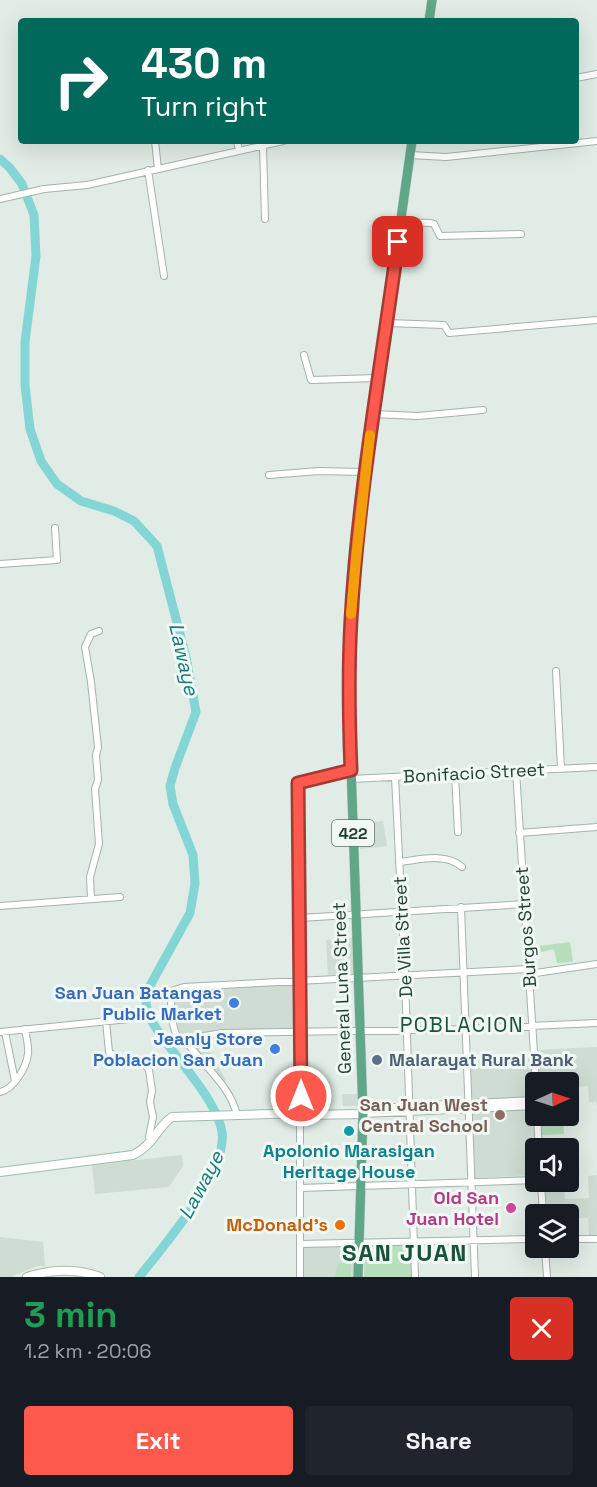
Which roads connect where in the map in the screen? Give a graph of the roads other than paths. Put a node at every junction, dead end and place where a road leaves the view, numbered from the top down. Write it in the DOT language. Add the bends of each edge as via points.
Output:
graph roads {
  1 [pos="432,0"];
  2 [pos="429,18"];
  3 [pos="597,74"];
  4 [pos="579,77"];
  5 [pos="597,141"];
  6 [pos="579,143"];
  7 [pos="155,144"];
  8 [pos="238,144"];
  9 [pos="271,144"];
  10 [pos="412,144"];
  11 [pos="569,144"];
  12 [pos="263,146"];
  13 [pos="239,151"];
  14 [pos="410,155"];
  15 [pos="158,169"];
  16 [pos="148,170"];
  17 [pos="0,199"];
  18 [pos="265,219"];
  19 [pos="400,222"];
  20 [pos="520,234"];
  21 [pos="164,276"];
  22 [pos="597,320"];
  23 [pos="387,323"];
  24 [pos="304,355"];
  25 [pos="378,378"];
  26 [pos="483,410"];
  27 [pos="373,414"];
  28 [pos="365,472"];
  29 [pos="269,476"];
  30 [pos="55,528"];
  31 [pos="0,564"];
  32 [pos="99,631"];
  33 [pos="556,671"];
  34 [pos="597,767"];
  35 [pos="561,768"];
  36 [pos="516,771"];
  37 [pos="454,774"];
  38 [pos="351,775"];
  39 [pos="395,777"];
  40 [pos="597,827"];
  41 [pos="458,832"];
  42 [pos="519,833"];
  43 [pos="399,862"];
  44 [pos="462,867"];
  45 [pos="120,897"];
  46 [pos="91,898"];
  47 [pos="525,904"];
  48 [pos="0,906"];
  49 [pos="461,907"];
  50 [pos="401,911"];
  51 [pos="355,915"];
  52 [pos="300,918"];
  53 [pos="597,964"];
  54 [pos="529,971"];
  55 [pos="463,972"];
  56 [pos="405,976"];
  57 [pos="358,978"];
  58 [pos="300,982"];
  59 [pos="129,1019"];
  60 [pos="106,1021"];
  61 [pos="597,1023"];
  62 [pos="533,1026"];
  63 [pos="25,1029"];
  64 [pos="466,1029"];
  65 [pos="408,1030"];
  66 [pos="360,1031"];
  67 [pos="3,1032"];
  68 [pos="301,1033"];
  69 [pos="185,1042"];
  70 [pos="535,1072"];
  71 [pos="15,1081"];
  72 [pos="0,1092"];
  73 [pos="525,1102"];
  74 [pos="502,1105"];
  75 [pos="469,1106"];
  76 [pos="525,1106"];
  77 [pos="411,1109"];
  78 [pos="363,1111"];
  79 [pos="301,1113"];
  80 [pos="236,1115"];
  81 [pos="152,1142"];
  82 [pos="0,1172"];
  83 [pos="525,1181"];
  84 [pos="472,1183"];
  85 [pos="413,1184"];
  86 [pos="361,1185"];
  87 [pos="300,1188"];
  88 [pos="525,1239"];
  89 [pos="579,1239"];
  90 [pos="597,1239"];
  91 [pos="474,1240"];
  92 [pos="415,1242"];
  93 [pos="359,1243"];
  94 [pos="300,1244"];
  95 [pos="546,1258"];
  96 [pos="27,1277"];
  97 [pos="100,1277"];
  98 [pos="300,1277"];
  99 [pos="358,1277"];
  100 [pos="415,1277"];
  101 [pos="475,1277"];
  102 [pos="547,1277"];
  1 -- 2 [label="main road"];
  3 -- 4 [label="street"];
  5 -- 6 [label="street"];
  7 -- 15 [label="street"];
  8 -- 13 [label="street"];
  9 -- 12 [label="street"];
  10 -- 14 [label="main road, 422"];
  11 -- 14 [label="street" via="446,157"];
  12 -- 13 [label="street"];
  12 -- 18 [label="street"];
  13 -- 15 [label="street"];
  14 -- 19 [label="main road, 422"];
  15 -- 16 [label="street"];
  16 -- 17 [label="street"];
  16 -- 21 [label="street"];
  19 -- 20 [label="street" via="432,223 440,236"];
  19 -- 23 [label="main road, 422"];
  22 -- 23 [label="street" via="449,333 444,325"];
  23 -- 25 [label="main road, 422"];
  24 -- 25 [label="street" via="311,380"];
  25 -- 27 [label="main road, 422"];
  26 -- 27 [label="street" via="418,416"];
  27 -- 28 [label="main road, 422"];
  28 -- 29 [label="street"];
  28 -- 38 [label="main road, 422" via="351,620"];
  30 -- 31 [label="street" via="57,560"];
  32 -- 46 [label="street" via="91,634 85,647 98,747 95,789 99,844 90,877"];
  33 -- 35 [label="street"];
  34 -- 35 [label="street, Bonifacio Street"];
  35 -- 36 [label="street, Bonifacio Street"];
  36 -- 37 [label="street, Bonifacio Street"];
  36 -- 42 [label="street, Burgos Street"];
  37 -- 39 [label="street, Bonifacio Street"];
  37 -- 41 [label="street"];
  38 -- 39 [label="street, Bonifacio Street"];
  38 -- 51 [label="main road, General Luna Street / 422"];
  38 -- 52 [label="street, Bonifacio Street" via="298,783"];
  39 -- 43 [label="street, De Villa Street"];
  40 -- 42 [label="street"];
  42 -- 47 [label="street, Burgos Street"];
  43 -- 44 [label="street" via="438,857"];
  43 -- 50 [label="street, De Villa Street"];
  45 -- 46 [label="street"];
  46 -- 48 [label="street"];
  47 -- 49 [label="street"];
  47 -- 54 [label="street, Burgos Street"];
  49 -- 50 [label="street"];
  49 -- 55 [label="street"];
  50 -- 51 [label="street"];
  50 -- 56 [label="street, De Villa Street"];
  51 -- 52 [label="street"];
  51 -- 57 [label="main road, General Luna Street / 422"];
  52 -- 58 [label="street"];
  53 -- 54 [label="street"];
  54 -- 55 [label="street"];
  54 -- 62 [label="street, Burgos Street"];
  55 -- 56 [label="street"];
  55 -- 64 [label="street"];
  56 -- 57 [label="street"];
  56 -- 65 [label="street, De Villa Street"];
  57 -- 58 [label="street"];
  57 -- 66 [label="main road, General Luna Street / 422"];
  58 -- 68 [label="street"];
  58 -- 69 [label="street" via="184,987 171,991 173,1024"];
  59 -- 60 [label="street"];
  60 -- 63 [label="street"];
  60 -- 81 [label="street" via="109,1052 144,1064 151,1073"];
  61 -- 62 [label="street"];
  62 -- 64 [label="street"];
  62 -- 70 [label="street, Burgos Street"];
  63 -- 67 [label="street"];
  63 -- 71 [label="street" via="28,1053"];
  64 -- 65 [label="street"];
  64 -- 75 [label="street"];
  65 -- 66 [label="street"];
  65 -- 77 [label="street, De Villa Street"];
  66 -- 68 [label="street"];
  66 -- 78 [label="main road, General Luna Street / 422"];
  67 -- 71 [label="street"];
  68 -- 69 [label="street" via="223,1034"];
  68 -- 79 [label="street"];
  69 -- 80 [label="street" via="218,1079"];
  71 -- 72 [label="street"];
  73 -- 74 [label="street"];
  74 -- 75 [label="street"];
  74 -- 76 [label="street"];
  75 -- 77 [label="street"];
  75 -- 84 [label="street"];
  77 -- 78 [label="street"];
  77 -- 85 [label="street, De Villa Street"];
  78 -- 79 [label="street"];
  78 -- 86 [label="main road, General Luna Street / 422"];
  79 -- 80 [label="street"];
  79 -- 87 [label="street"];
  80 -- 81 [label="street" via="170,1118"];
  81 -- 82 [label="street" via="142,1151 123,1157"];
  83 -- 84 [label="street"];
  84 -- 85 [label="street"];
  84 -- 91 [label="street"];
  85 -- 86 [label="street"];
  85 -- 92 [label="street, De Villa Street"];
  86 -- 87 [label="street"];
  86 -- 93 [label="main road, General Luna Street / 422"];
  87 -- 94 [label="street"];
  88 -- 91 [label="street"];
  89 -- 90 [label="street"];
  91 -- 92 [label="street"];
  91 -- 101 [label="street"];
  92 -- 93 [label="street"];
  92 -- 100 [label="street, De Villa Street"];
  93 -- 94 [label="street"];
  93 -- 99 [label="main road, General Luna Street / 422"];
  94 -- 98 [label="street"];
  95 -- 102 [label="street"];
  96 -- 97 [label="street" via="73,1270"];
}
